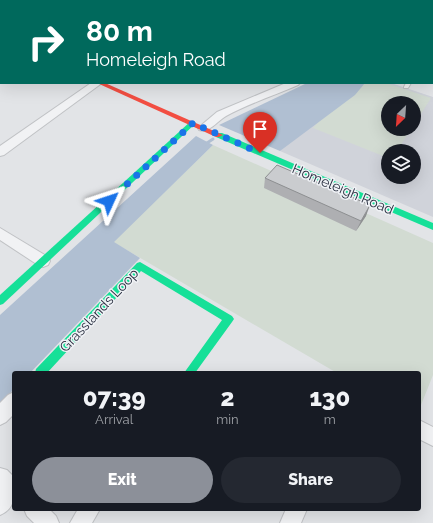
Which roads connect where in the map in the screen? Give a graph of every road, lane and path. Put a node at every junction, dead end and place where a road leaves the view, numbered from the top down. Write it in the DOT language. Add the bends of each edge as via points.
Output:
graph roads {
  1 [pos="97,84"];
  2 [pos="100,84"];
  3 [pos="274,84"];
  4 [pos="293,84"];
  5 [pos="282,89"];
  6 [pos="198,126"];
  7 [pos="0,152"];
  8 [pos="433,227"];
  9 [pos="0,233"];
  10 [pos="43,261"];
  11 [pos="0,301"];
  12 [pos="42,371"];
  13 [pos="190,371"];
  14 [pos="12,403"];
  15 [pos="0,416"];
  16 [pos="421,430"];
  17 [pos="433,437"];
  18 [pos="9,486"];
  19 [pos="0,505"];
  20 [pos="36,511"];
  21 [pos="89,511"];
  22 [pos="296,511"];
  23 [pos="49,523"];
  24 [pos="80,523"];
  25 [pos="290,523"];
  1 -- 7 [label="street"];
  2 -- 6 [label="street, Homeleigh Road"];
  3 -- 5 [label="street"];
  4 -- 5 [label="street"];
  5 -- 6 [label="street"];
  6 -- 8 [label="street, Homeleigh Road"];
  6 -- 10 [label="street"];
  9 -- 10 [label="street"];
  10 -- 11 [label="street"];
  12 -- 13 [label="street, Grasslands Loop" via="140,266 229,319"];
  14 -- 15 [label="street"];
  16 -- 17 [label="street"];
  18 -- 19 [label="street"];
  20 -- 23 [label="street"];
  21 -- 24 [label="street"];
  22 -- 25 [label="street"];
}
